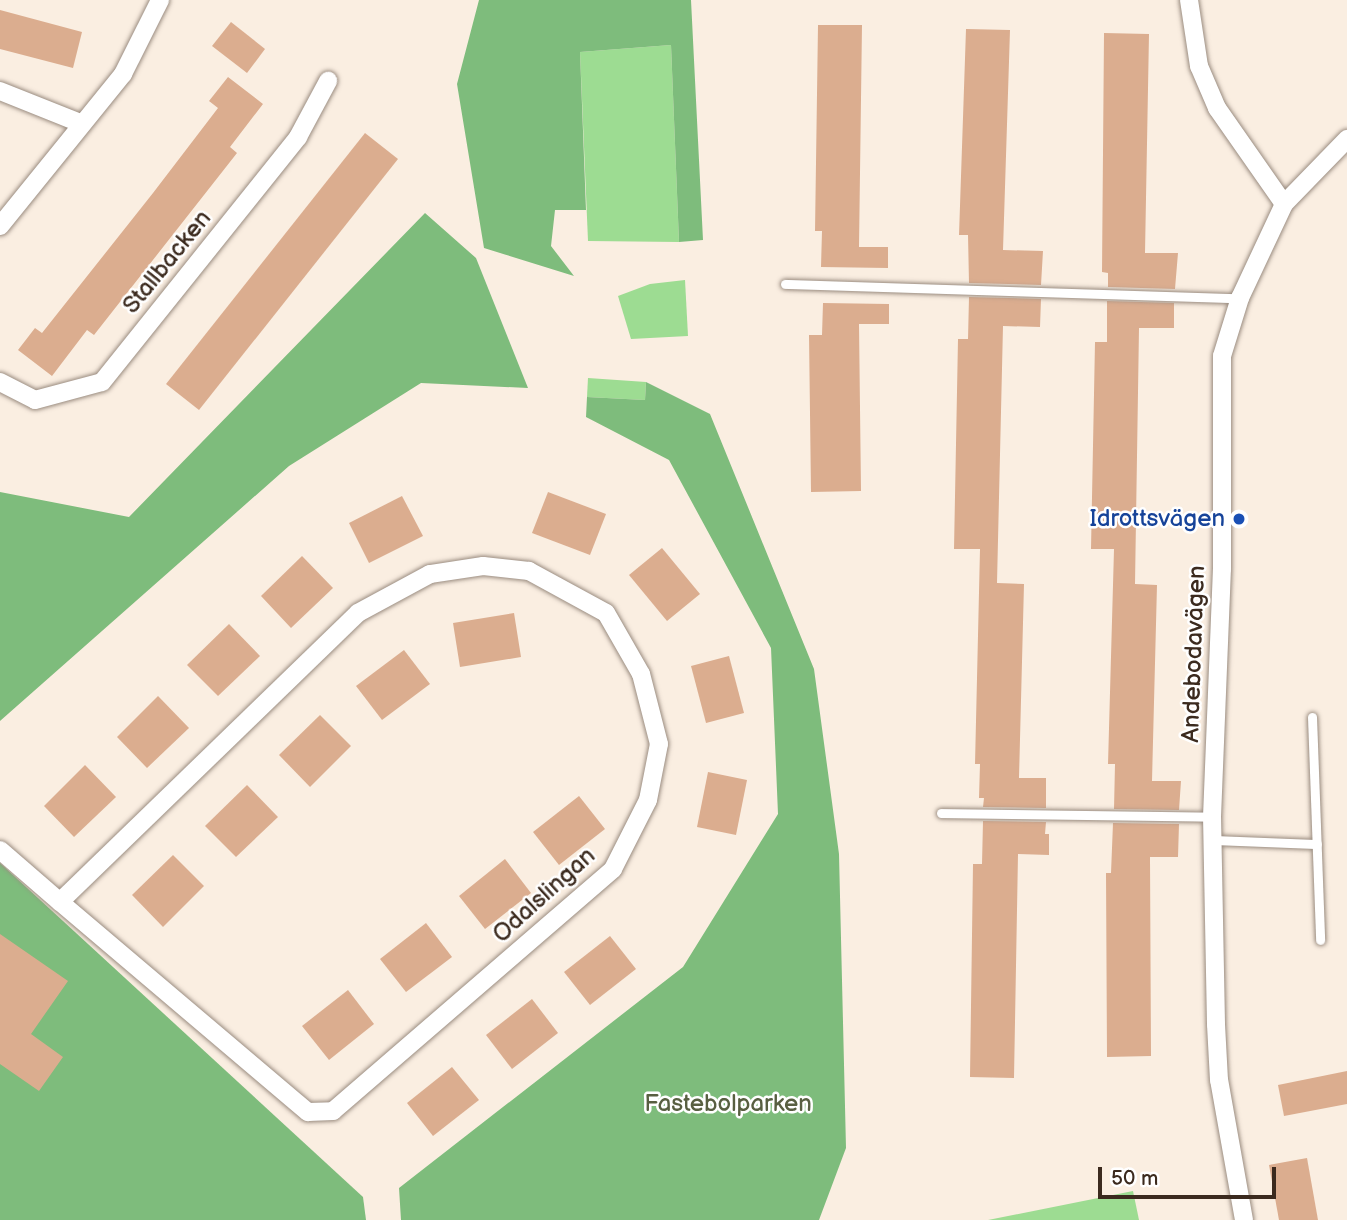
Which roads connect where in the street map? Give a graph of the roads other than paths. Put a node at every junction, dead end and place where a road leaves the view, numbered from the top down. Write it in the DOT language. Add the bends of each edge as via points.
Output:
graph roads {
  1 [pos="160,0"];
  2 [pos="1189,0"];
  3 [pos="328,81"];
  4 [pos="0,91"];
  5 [pos="80,122"];
  6 [pos="1347,139"];
  7 [pos="1284,204"];
  8 [pos="0,226"];
  9 [pos="785,284"];
  10 [pos="1240,298"];
  11 [pos="0,382"];
  12 [pos="1312,717"];
  13 [pos="941,813"];
  14 [pos="1212,817"];
  15 [pos="1212,840"];
  16 [pos="1317,844"];
  17 [pos="0,850"];
  18 [pos="60,902"];
  19 [pos="1320,940"];
  20 [pos="1244,1220"];
  1 -- 5 [label="street" via="123,74"];
  2 -- 7 [label="street" via="1199,66 1217,108"];
  3 -- 11 [label="street, Stallbacken" via="298,136 102,382 35,400"];
  4 -- 5 [label="street"];
  5 -- 8 [label="street"];
  6 -- 7 [label="street"];
  7 -- 10 [label="street, Andebodavägen"];
  9 -- 10 [label="lane"];
  10 -- 14 [label="street, Andebodavägen" via="1222,356 1222,569"];
  12 -- 16 [label="lane"];
  13 -- 14 [label="lane"];
  14 -- 15 [label="street, Andebodavägen"];
  15 -- 16 [label="lane"];
  15 -- 20 [label="street, Andebodavägen" via="1219,1080"];
  16 -- 19 [label="lane"];
  17 -- 18 [label="street, Odalslingan"];
  18 -- 18 [label="street, Odalslingan" via="308,1112 333,1111 613,869 648,800 659,744 640,674 606,613 530,571 483,566 430,574 358,613"];
}
